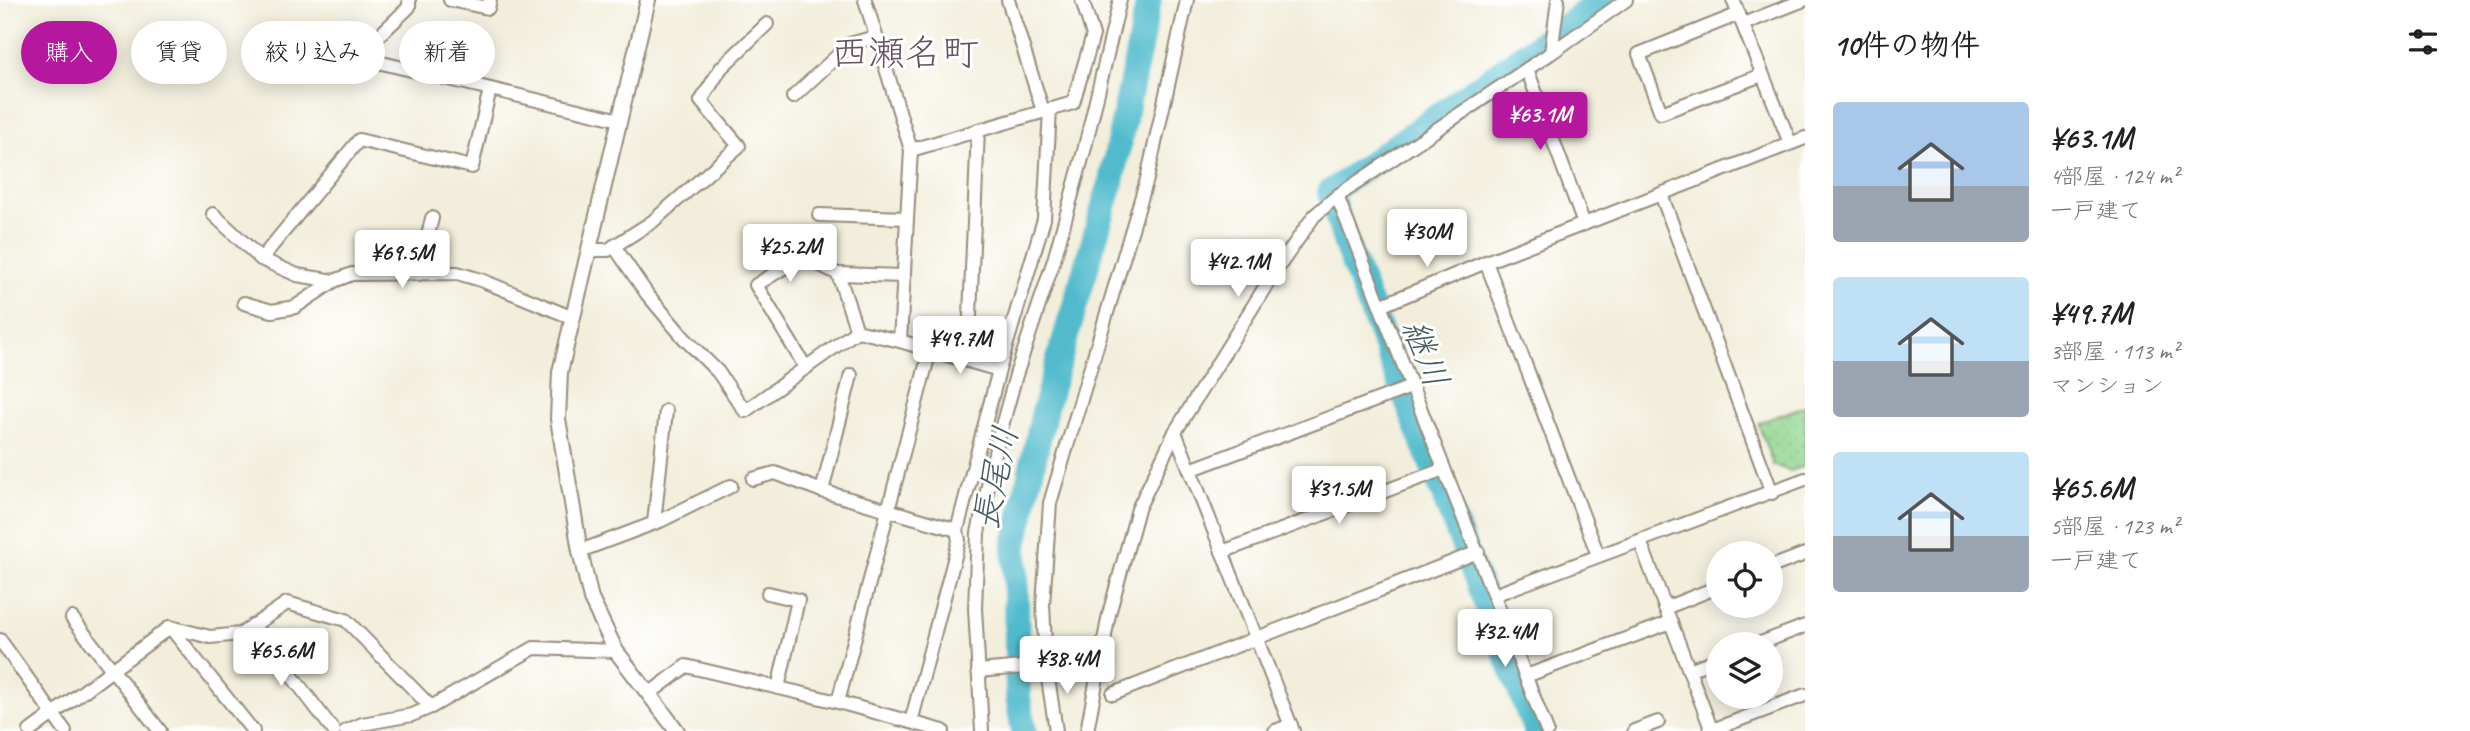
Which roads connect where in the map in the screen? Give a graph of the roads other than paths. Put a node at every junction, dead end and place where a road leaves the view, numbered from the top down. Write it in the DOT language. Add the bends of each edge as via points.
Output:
graph roads {
  1 [pos="409,0"];
  2 [pos="450,0"];
  3 [pos="490,0"];
  4 [pos="648,0"];
  5 [pos="864,0"];
  6 [pos="1008,0"];
  7 [pos="1082,0"];
  8 [pos="1120,0"];
  9 [pos="1186,0"];
  10 [pos="1558,0"];
  11 [pos="1626,0"];
  12 [pos="1733,0"];
  13 [pos="1804,0"];
  14 [pos="1741,19"];
  15 [pos="767,24"];
  16 [pos="875,37"];
  17 [pos="1551,53"];
  18 [pos="1527,69"];
  19 [pos="1762,75"];
  20 [pos="490,89"];
  21 [pos="793,97"];
  22 [pos="1046,110"];
  23 [pos="620,120"];
  24 [pos="978,130"];
  25 [pos="1805,138"];
  26 [pos="1790,143"];
  27 [pos="911,150"];
  28 [pos="1661,194"];
  29 [pos="1337,196"];
  30 [pos="213,214"];
  31 [pos="819,215"];
  32 [pos="432,218"];
  33 [pos="907,218"];
  34 [pos="1584,224"];
  35 [pos="614,246"];
  36 [pos="589,250"];
  37 [pos="261,259"];
  38 [pos="1486,262"];
  39 [pos="419,274"];
  40 [pos="838,274"];
  41 [pos="904,276"];
  42 [pos="334,281"];
  43 [pos="244,303"];
  44 [pos="1380,306"];
  45 [pos="573,318"];
  46 [pos="857,331"];
  47 [pos="901,341"];
  48 [pos="930,350"];
  49 [pos="968,361"];
  50 [pos="806,368"];
  51 [pos="999,370"];
  52 [pos="851,375"];
  53 [pos="1411,387"];
  54 [pos="666,411"];
  55 [pos="1175,432"];
  56 [pos="1444,468"];
  57 [pos="1190,470"];
  58 [pos="753,479"];
  59 [pos="1805,480"];
  60 [pos="731,485"];
  61 [pos="822,491"];
  62 [pos="1772,493"];
  63 [pos="889,511"];
  64 [pos="654,523"];
  65 [pos="957,530"];
  66 [pos="1640,541"];
  67 [pos="580,551"];
  68 [pos="1222,552"];
  69 [pos="1478,552"];
  70 [pos="1805,554"];
  71 [pos="1598,555"];
  72 [pos="1783,562"];
  73 [pos="1706,592"];
  74 [pos="768,593"];
  75 [pos="1494,595"];
  76 [pos="1665,608"];
  77 [pos="72,618"];
  78 [pos="1671,622"];
  79 [pos="253,625"];
  80 [pos="1805,626"];
  81 [pos="170,627"];
  82 [pos="1783,634"];
  83 [pos="1257,639"];
  84 [pos="0,640"];
  85 [pos="616,651"];
  86 [pos="1706,664"];
  87 [pos="1046,665"];
  88 [pos="113,670"];
  89 [pos="1689,670"];
  90 [pos="978,671"];
  91 [pos="1526,676"];
  92 [pos="778,688"];
  93 [pos="649,694"];
  94 [pos="1113,694"];
  95 [pos="1805,695"];
  96 [pos="838,702"];
  97 [pos="431,707"];
  98 [pos="52,715"];
  99 [pos="911,722"];
  100 [pos="1658,722"];
  101 [pos="1292,728"];
  102 [pos="30,731"];
  103 [pos="65,731"];
  104 [pos="160,731"];
  105 [pos="253,731"];
  106 [pos="334,731"];
  107 [pos="346,731"];
  108 [pos="677,731"];
  109 [pos="943,731"];
  110 [pos="982,731"];
  111 [pos="1056,731"];
  112 [pos="1087,731"];
  113 [pos="1275,731"];
  114 [pos="1547,731"];
  115 [pos="1634,731"];
  116 [pos="1712,731"];
  1 -- 20 [label="street" via="409,7 357,57"];
  2 -- 3 [label="street" via="488,9"];
  4 -- 23 [label="street"];
  5 -- 16 [label="street"];
  6 -- 22 [label="street"];
  7 -- 22 [label="street" via="1093,35 1073,103"];
  8 -- 90 [label="street" via="1054,260 997,444 981,521 975,608"];
  9 -- 87 [label="street" via="1147,179 1050,503"];
  10 -- 17 [label="street"];
  11 -- 17 [label="street"];
  12 -- 14 [label="street"];
  13 -- 14 [label="street"];
  14 -- 19 [label="street"];
  14 -- 19 [label="street" via="1639,54 1661,113"];
  15 -- 35 [label="street" via="721,68 701,101 739,146 652,222"];
  16 -- 21 [label="street" via="850,44"];
  16 -- 27 [label="street"];
  17 -- 18 [label="street"];
  18 -- 29 [label="street"];
  18 -- 34 [label="street"];
  19 -- 26 [label="street"];
  20 -- 23 [label="street"];
  20 -- 37 [label="street" via="472,167 359,140"];
  22 -- 24 [label="street"];
  22 -- 51 [label="street" via="1044,219"];
  23 -- 36 [label="street"];
  24 -- 27 [label="street"];
  24 -- 49 [label="street"];
  25 -- 26 [label="street"];
  26 -- 28 [label="street"];
  27 -- 33 [label="street"];
  28 -- 34 [label="street"];
  28 -- 62 [label="street"];
  29 -- 44 [label="street"];
  29 -- 55 [label="street" via="1314,216 1270,279"];
  30 -- 37 [label="street"];
  31 -- 33 [label="street"];
  32 -- 39 [label="street"];
  33 -- 41 [label="street"];
  34 -- 38 [label="street"];
  35 -- 36 [label="street"];
  35 -- 50 [label="street" via="647,294 718,372 746,411"];
  36 -- 45 [label="street"];
  37 -- 42 [label="street" via="297,275"];
  38 -- 44 [label="street"];
  38 -- 71 [label="street"];
  39 -- 42 [label="street" via="352,274"];
  39 -- 45 [label="street" via="457,273"];
  40 -- 41 [label="street"];
  40 -- 46 [label="street"];
  40 -- 50 [label="street" via="803,256 756,285"];
  41 -- 47 [label="street"];
  42 -- 43 [label="street" via="295,307 272,311"];
  44 -- 53 [label="street"];
  45 -- 67 [label="street" via="561,372 558,419"];
  46 -- 47 [label="street"];
  46 -- 50 [label="street"];
  47 -- 48 [label="street"];
  48 -- 49 [label="street"];
  48 -- 63 [label="street"];
  49 -- 51 [label="street"];
  51 -- 65 [label="street"];
  52 -- 61 [label="street"];
  53 -- 56 [label="street"];
  53 -- 57 [label="street"];
  54 -- 64 [label="street"];
  55 -- 57 [label="street"];
  55 -- 112 [label="street" via="1138,509 1109,614"];
  56 -- 68 [label="street"];
  56 -- 69 [label="street"];
  57 -- 68 [label="street"];
  58 -- 61 [label="street" via="775,473"];
  59 -- 62 [label="street"];
  60 -- 64 [label="street"];
  61 -- 63 [label="street"];
  62 -- 66 [label="street"];
  63 -- 65 [label="street"];
  63 -- 96 [label="street"];
  64 -- 67 [label="street"];
  65 -- 99 [label="street" via="959,541"];
  66 -- 71 [label="street"];
  66 -- 76 [label="street"];
  67 -- 85 [label="street" via="591,599"];
  68 -- 83 [label="street"];
  69 -- 75 [label="street"];
  69 -- 83 [label="street"];
  70 -- 72 [label="street"];
  71 -- 75 [label="street"];
  73 -- 76 [label="street"];
  74 -- 92 [label="street" via="798,600"];
  75 -- 91 [label="street"];
  76 -- 78 [label="street"];
  77 -- 88 [label="street"];
  78 -- 89 [label="street"];
  78 -- 91 [label="street"];
  79 -- 81 [label="street" via="241,634 210,637"];
  79 -- 97 [label="street" via="287,603 346,620"];
  79 -- 106 [label="street"];
  80 -- 82 [label="street"];
  81 -- 88 [label="street"];
  81 -- 105 [label="street"];
  83 -- 94 [label="street"];
  83 -- 101 [label="street"];
  84 -- 98 [label="street"];
  85 -- 93 [label="street"];
  85 -- 97 [label="street" via="534,648"];
  86 -- 89 [label="street"];
  87 -- 90 [label="street"];
  87 -- 111 [label="street"];
  88 -- 98 [label="street"];
  88 -- 104 [label="street"];
  89 -- 116 [label="street"];
  90 -- 110 [label="street"];
  91 -- 114 [label="street"];
  92 -- 93 [label="street" via="687,666"];
  92 -- 96 [label="street"];
  93 -- 108 [label="street"];
  95 -- 116 [label="street"];
  96 -- 99 [label="street"];
  97 -- 107 [label="street"];
  98 -- 102 [label="street"];
  98 -- 103 [label="street"];
  99 -- 109 [label="street"];
  100 -- 115 [label="street"];
  101 -- 113 [label="street"];
}
